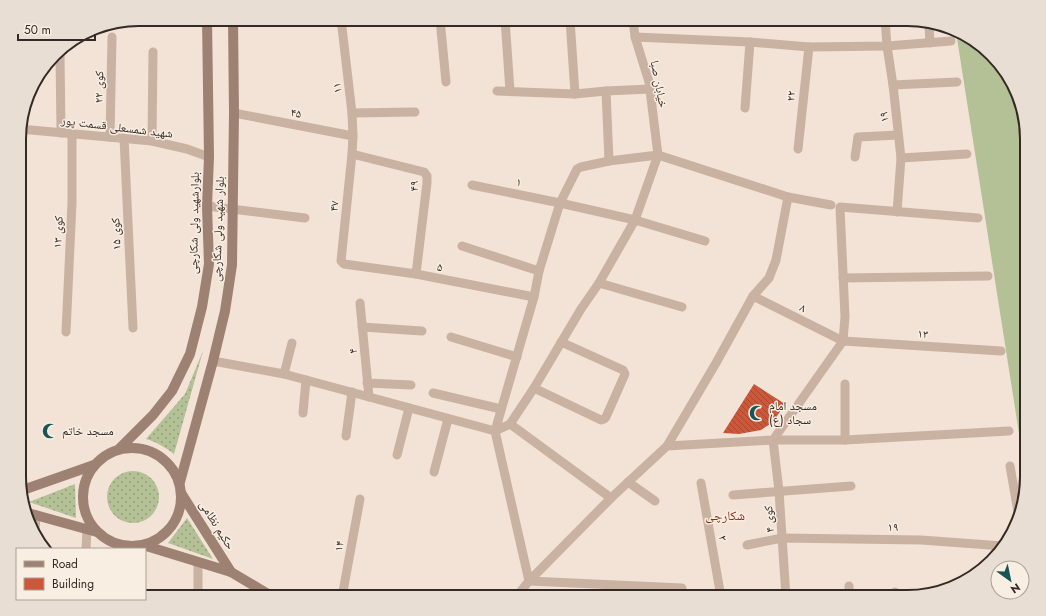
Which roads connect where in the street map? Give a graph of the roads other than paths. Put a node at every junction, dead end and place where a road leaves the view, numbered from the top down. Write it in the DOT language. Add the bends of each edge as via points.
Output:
graph roads {
  1 [pos="207,26"];
  2 [pos="233,26"];
  3 [pos="342,26"];
  4 [pos="441,26"];
  5 [pos="505,26"];
  6 [pos="570,26"];
  7 [pos="634,26"];
  8 [pos="886,26"];
  9 [pos="928,28"];
  10 [pos="112,37"];
  11 [pos="635,37"];
  12 [pos="951,41"];
  13 [pos="750,42"];
  14 [pos="930,43"];
  15 [pos="887,46"];
  16 [pos="809,47"];
  17 [pos="153,52"];
  18 [pos="60,58"];
  19 [pos="446,82"];
  20 [pos="957,82"];
  21 [pos="893,85"];
  22 [pos="650,89"];
  23 [pos="497,91"];
  24 [pos="510,91"];
  25 [pos="606,91"];
  26 [pos="575,94"];
  27 [pos="745,108"];
  28 [pos="415,112"];
  29 [pos="234,113"];
  30 [pos="352,113"];
  31 [pos="27,130"];
  32 [pos="61,133"];
  33 [pos="72,134"];
  34 [pos="898,135"];
  35 [pos="353,136"];
  36 [pos="110,137"];
  37 [pos="124,138"];
  38 [pos="152,141"];
  39 [pos="798,149"];
  40 [pos="352,154"];
  41 [pos="967,154"];
  42 [pos="658,155"];
  43 [pos="209,157"];
  44 [pos="855,157"];
  45 [pos="901,158"];
  46 [pos="609,161"];
  47 [pos="472,185"];
  48 [pos="788,197"];
  49 [pos="560,202"];
  50 [pos="831,205"];
  51 [pos="207,206"];
  52 [pos="233,209"];
  53 [pos="897,212"];
  54 [pos="305,218"];
  55 [pos="978,218"];
  56 [pos="634,220"];
  57 [pos="705,241"];
  58 [pos="462,246"];
  59 [pos="341,261"];
  60 [pos="539,271"];
  61 [pos="416,274"];
  62 [pos="988,276"];
  63 [pos="843,278"];
  64 [pos="600,283"];
  65 [pos="753,296"];
  66 [pos="534,297"];
  67 [pos="360,303"];
  68 [pos="682,307"];
  69 [pos="362,327"];
  70 [pos="132,328"];
  71 [pos="422,331"];
  72 [pos="66,332"];
  73 [pos="451,337"];
  74 [pos="843,341"];
  75 [pos="561,342"];
  76 [pos="292,343"];
  77 [pos="1002,352"];
  78 [pos="517,357"];
  79 [pos="213,361"];
  80 [pos="284,374"];
  81 [pos="306,380"];
  82 [pos="368,383"];
  83 [pos="845,384"];
  84 [pos="411,385"];
  85 [pos="534,388"];
  86 [pos="352,392"];
  87 [pos="433,393"];
  88 [pos="369,397"];
  89 [pos="409,408"];
  90 [pos="501,409"];
  91 [pos="303,413"];
  92 [pos="448,419"];
  93 [pos="510,424"];
  94 [pos="495,431"];
  95 [pos="1009,431"];
  96 [pos="346,436"];
  97 [pos="774,440"];
  98 [pos="845,440"];
  99 [pos="667,446"];
  100 [pos="118,449"];
  101 [pos="396,455"];
  102 [pos="94,465"];
  103 [pos="1010,466"];
  104 [pos="434,472"];
  105 [pos="628,482"];
  106 [pos="701,482"];
  107 [pos="851,486"];
  108 [pos="180,487"];
  109 [pos="27,489"];
  110 [pos="779,490"];
  111 [pos="733,495"];
  112 [pos="611,498"];
  113 [pos="360,499"];
  114 [pos="655,501"];
  115 [pos="1017,504"];
  116 [pos="32,514"];
  117 [pos="92,531"];
  118 [pos="782,538"];
  119 [pos="747,545"];
  120 [pos="997,546"];
  121 [pos="143,547"];
  122 [pos="86,548"];
  123 [pos="198,562"];
  124 [pos="231,572"];
  125 [pos="529,581"];
  126 [pos="849,586"];
  127 [pos="682,588"];
  128 [pos="198,590"];
  129 [pos="261,590"];
  130 [pos="343,590"];
  131 [pos="522,590"];
  132 [pos="721,590"];
  133 [pos="786,590"];
  134 [pos="849,590"];
  1 -- 43 [label="main road, بلوارشهید ولی شکارچی"];
  2 -- 29 [label="main road, بلوار شهید ولی شکارچی"];
  3 -- 30 [label="street, ۱۱"];
  4 -- 19 [label="street"];
  5 -- 24 [label="street"];
  6 -- 26 [label="street"];
  7 -- 11 [label="street, خیابان صبا"];
  8 -- 15 [label="street, ۱۹"];
  9 -- 14 [label="street"];
  10 -- 36 [label="street, کوی ۲۲"];
  11 -- 13 [label="street"];
  11 -- 22 [label="street, خیابان صبا"];
  12 -- 14 [label="street"];
  13 -- 16 [label="street"];
  13 -- 27 [label="street"];
  14 -- 15 [label="street"];
  15 -- 16 [label="street"];
  15 -- 21 [label="street, ۱۹"];
  16 -- 39 [label="street, ۲۲"];
  17 -- 38 [label="street"];
  18 -- 32 [label="street"];
  20 -- 21 [label="street"];
  21 -- 34 [label="street, ۱۹"];
  22 -- 25 [label="street"];
  22 -- 42 [label="street, خیابان صبا"];
  23 -- 24 [label="street"];
  24 -- 26 [label="street"];
  25 -- 26 [label="street"];
  25 -- 46 [label="street"];
  28 -- 30 [label="street"];
  29 -- 35 [label="street, ۴۵"];
  29 -- 52 [label="main road, بلوار شهید ولی شکارچی"];
  30 -- 35 [label="street, ۱۱"];
  31 -- 32 [label="street, شهید شمسعلی قسمت پور"];
  32 -- 33 [label="street, شهید شمسعلی قسمت پور"];
  33 -- 36 [label="street, شهید شمسعلی قسمت پور"];
  33 -- 72 [label="street, کوی ۱۳" via="72,203"];
  34 -- 44 [label="street" via="858,137"];
  34 -- 45 [label="street, ۱۹"];
  35 -- 40 [label="street, ۱۱"];
  36 -- 37 [label="street, شهید شمسعلی قسمت پور"];
  37 -- 38 [label="street, شهید شمسعلی قسمت پور"];
  37 -- 70 [label="street, کوی ۱۵"];
  38 -- 43 [label="street, شهید شمسعلی قسمت پور"];
  40 -- 59 [label="street, ۴۷"];
  40 -- 61 [label="street, ۴۹" via="424,172 427,176"];
  41 -- 45 [label="street"];
  42 -- 46 [label="street"];
  42 -- 48 [label="street"];
  42 -- 56 [label="street"];
  43 -- 51 [label="main road, بلوارشهید ولی شکارچی"];
  45 -- 53 [label="street, ۱۹"];
  46 -- 49 [label="street" via="577,169"];
  47 -- 49 [label="street, ۱"];
  48 -- 50 [label="street"];
  48 -- 65 [label="street" via="776,260 769,278"];
  49 -- 56 [label="street, ۱"];
  49 -- 60 [label="street"];
  51 -- 52 [label="street"];
  51 -- 100 [label="main road, بلوارشهید ولی شکارچی" via="209,264 202,307 190,354 172,390 153,415"];
  52 -- 54 [label="street"];
  52 -- 79 [label="main road, بلوار شهید ولی شکارچی" via="232,265 225,311"];
  53 -- 55 [label="street"];
  53 -- 63 [label="street" via="840,207"];
  56 -- 57 [label="street, ۱"];
  56 -- 64 [label="street"];
  58 -- 60 [label="street"];
  59 -- 61 [label="street, ۵" via="344,264"];
  60 -- 66 [label="street"];
  61 -- 66 [label="street, ۵"];
  62 -- 63 [label="street"];
  63 -- 74 [label="street"];
  64 -- 68 [label="street"];
  64 -- 75 [label="street"];
  65 -- 74 [label="street, ۸"];
  65 -- 99 [label="street"];
  66 -- 78 [label="street"];
  67 -- 69 [label="street, ۴"];
  69 -- 71 [label="street"];
  69 -- 82 [label="street, ۴"];
  73 -- 78 [label="street"];
  74 -- 77 [label="street, ۱۳"];
  74 -- 97 [label="street"];
  75 -- 85 [label="street"];
  75 -- 85 [label="street" via="623,370 625,374 606,417 602,420"];
  76 -- 80 [label="street"];
  78 -- 90 [label="street"];
  79 -- 80 [label="street"];
  79 -- 108 [label="main road, بلوار شهید ولی شکارچی"];
  80 -- 81 [label="street"];
  81 -- 86 [label="street"];
  81 -- 91 [label="street"];
  82 -- 84 [label="street"];
  82 -- 88 [label="street, ۴"];
  83 -- 98 [label="street"];
  85 -- 93 [label="street"];
  86 -- 88 [label="street"];
  86 -- 96 [label="street"];
  87 -- 90 [label="street"];
  88 -- 89 [label="street"];
  89 -- 92 [label="street"];
  89 -- 101 [label="street"];
  90 -- 94 [label="street"];
  92 -- 94 [label="street"];
  92 -- 104 [label="street"];
  93 -- 94 [label="street"];
  93 -- 112 [label="street"];
  94 -- 125 [label="street"];
  95 -- 98 [label="street"];
  97 -- 98 [label="street"];
  97 -- 99 [label="street"];
  97 -- 110 [label="street, کوی ۴"];
  99 -- 105 [label="street"];
  100 -- 102 [label="main road" via="105,455"];
  100 -- 108 [label="main road" via="149,450 173,468"];
  102 -- 109 [label="main road"];
  102 -- 117 [label="main road" via="83,492 83,506"];
  103 -- 115 [label="street"];
  105 -- 112 [label="street"];
  105 -- 114 [label="street"];
  106 -- 132 [label="street, ۲"];
  107 -- 110 [label="street"];
  108 -- 121 [label="main road" via="181,507 176,520 168,531"];
  108 -- 124 [label="main road, حکیم نظامی"];
  110 -- 111 [label="street"];
  110 -- 118 [label="street, کوی ۴"];
  112 -- 125 [label="street"];
  113 -- 130 [label="street, ۱۴"];
  116 -- 117 [label="main road"];
  117 -- 121 [label="main road" via="120,545"];
  117 -- 122 [label="street"];
  118 -- 119 [label="street, ۱۹"];
  118 -- 120 [label="street, ۱۹" via="921,540"];
  118 -- 133 [label="street, کوی ۴"];
  121 -- 123 [label="main road, حکیم نظامی"];
  123 -- 124 [label="main road, حکیم نظامی"];
  123 -- 128 [label="street"];
  124 -- 129 [label="main road, حکیم نظامی"];
  125 -- 127 [label="street"];
  125 -- 131 [label="street"];
  126 -- 134 [label="street"];
}
